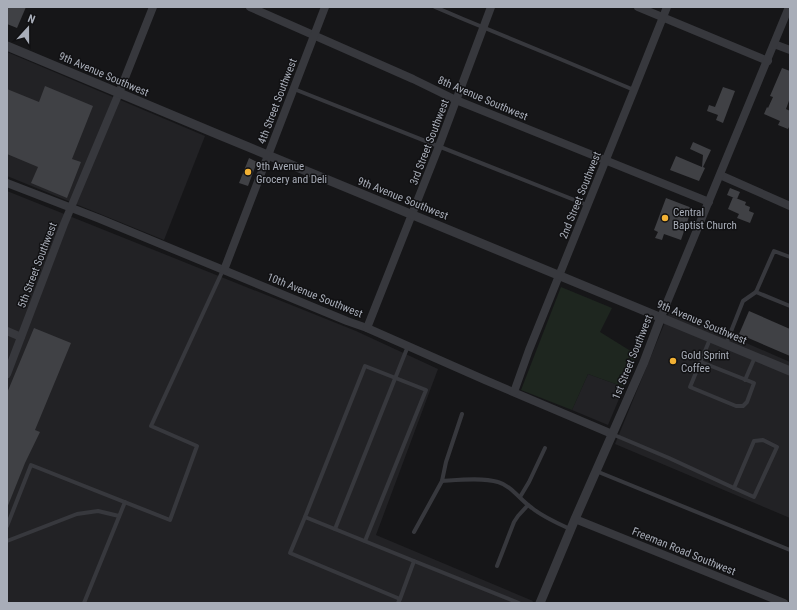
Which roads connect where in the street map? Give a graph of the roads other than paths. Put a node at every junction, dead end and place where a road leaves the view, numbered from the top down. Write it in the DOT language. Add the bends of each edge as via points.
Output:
graph roads {
  1 [pos="153,7"];
  2 [pos="250,7"];
  3 [pos="325,7"];
  4 [pos="435,7"];
  5 [pos="491,7"];
  6 [pos="638,7"];
  7 [pos="666,7"];
  8 [pos="789,7"];
  9 [pos="663,16"];
  10 [pos="483,28"];
  11 [pos="314,35"];
  12 [pos="774,44"];
  13 [pos="7,46"];
  14 [pos="790,50"];
  15 [pos="768,61"];
  16 [pos="293,89"];
  17 [pos="634,90"];
  18 [pos="119,93"];
  19 [pos="456,100"];
  20 [pos="439,146"];
  21 [pos="268,155"];
  22 [pos="606,161"];
  23 [pos="720,175"];
  24 [pos="7,182"];
  25 [pos="709,202"];
  26 [pos="587,205"];
  27 [pos="790,206"];
  28 [pos="71,208"];
  29 [pos="412,214"];
  30 [pos="790,257"];
  31 [pos="224,270"];
  32 [pos="559,275"];
  33 [pos="756,292"];
  34 [pos="790,306"];
  35 [pos="661,317"];
  36 [pos="367,328"];
  37 [pos="7,331"];
  38 [pos="21,337"];
  39 [pos="710,338"];
  40 [pos="726,345"];
  41 [pos="408,346"];
  42 [pos="755,357"];
  43 [pos="701,362"];
  44 [pos="790,371"];
  45 [pos="7,374"];
  46 [pos="396,378"];
  47 [pos="745,380"];
  48 [pos="514,392"];
  49 [pos="462,414"];
  50 [pos="612,434"];
  51 [pos="545,448"];
  52 [pos="596,471"];
  53 [pos="442,481"];
  54 [pos="734,488"];
  55 [pos="520,497"];
  56 [pos="125,502"];
  57 [pos="528,505"];
  58 [pos="119,516"];
  59 [pos="305,517"];
  60 [pos="575,519"];
  61 [pos="7,525"];
  62 [pos="335,529"];
  63 [pos="570,529"];
  64 [pos="414,532"];
  65 [pos="7,541"];
  66 [pos="365,541"];
  67 [pos="790,550"];
  68 [pos="414,561"];
  69 [pos="497,566"];
  70 [pos="399,601"];
  71 [pos="84,603"];
  72 [pos="519,603"];
  73 [pos="540,603"];
  74 [pos="784,603"];
  1 -- 18 [label="street"];
  2 -- 11 [label="street, 8th Avenue Southwest"];
  3 -- 11 [label="street, 4th Street Southwest"];
  4 -- 10 [label="lane"];
  5 -- 10 [label="street, 3rd Street Southwest"];
  6 -- 9 [label="street"];
  7 -- 9 [label="street, 2nd Street Southwest"];
  8 -- 12 [label="street, 1st Street Southwest"];
  9 -- 15 [label="street"];
  9 -- 17 [label="street, 2nd Street Southwest"];
  10 -- 17 [label="lane"];
  10 -- 19 [label="street, 3rd Street Southwest"];
  11 -- 16 [label="street, 4th Street Southwest"];
  11 -- 19 [label="street, 8th Avenue Southwest"];
  12 -- 14 [label="street"];
  12 -- 15 [label="street, 1st Street Southwest"];
  13 -- 18 [label="street, 9th Avenue Southwest"];
  15 -- 23 [label="street, 1st Street Southwest"];
  16 -- 20 [label="lane"];
  16 -- 21 [label="street, 4th Street Southwest"];
  17 -- 22 [label="street, 2nd Street Southwest"];
  18 -- 21 [label="street, 9th Avenue Southwest"];
  18 -- 28 [label="street, 5th Street Southwest"];
  19 -- 20 [label="street, 3rd Street Southwest"];
  19 -- 22 [label="street, 8th Avenue Southwest"];
  20 -- 26 [label="lane"];
  20 -- 29 [label="street, 3rd Street Southwest"];
  21 -- 29 [label="street, 9th Avenue Southwest"];
  21 -- 31 [label="street, 4th Street Southwest"];
  22 -- 25 [label="street, 8th Avenue Southwest"];
  22 -- 26 [label="street, 2nd Street Southwest"];
  23 -- 25 [label="street, 1st Street Southwest"];
  23 -- 27 [label="street"];
  24 -- 28 [label="street, 10th Avenue Southwest"];
  25 -- 35 [label="street, 1st Street Southwest"];
  26 -- 32 [label="street, 2nd Street Southwest"];
  28 -- 31 [label="street, 10th Avenue Southwest"];
  28 -- 38 [label="street, 5th Street Southwest"];
  29 -- 32 [label="street, 9th Avenue Southwest"];
  29 -- 36 [label="street, 3rd Street Southwest"];
  30 -- 33 [label="lane" via="774,250"];
  31 -- 36 [label="street, 10th Avenue Southwest"];
  31 -- 56 [label="lane" via="151,426 197,446 170,520"];
  32 -- 35 [label="street, 9th Avenue Southwest"];
  32 -- 48 [label="street, 2nd Street Southwest"];
  33 -- 34 [label="lane"];
  33 -- 40 [label="lane" via="743,301"];
  35 -- 39 [label="street, 9th Avenue Southwest"];
  35 -- 50 [label="street, 1st Street Southwest"];
  36 -- 41 [label="street, 10th Avenue Southwest"];
  37 -- 38 [label="street"];
  38 -- 45 [label="street, 5th Street Southwest"];
  39 -- 40 [label="street, 9th Avenue Southwest"];
  39 -- 43 [label="lane"];
  40 -- 42 [label="street, 9th Avenue Southwest"];
  41 -- 46 [label="lane"];
  41 -- 48 [label="street, 10th Avenue Southwest"];
  42 -- 44 [label="street, 9th Avenue Southwest"];
  42 -- 47 [label="lane"];
  43 -- 47 [label="lane"];
  43 -- 47 [label="lane" via="690,387 736,406 743,406 747,402 754,383"];
  46 -- 59 [label="lane" via="365,366"];
  46 -- 62 [label="lane"];
  46 -- 66 [label="lane" via="426,390"];
  48 -- 50 [label="street, 10th Avenue Southwest"];
  49 -- 53 [label="lane"];
  50 -- 52 [label="street, 1st Street Southwest"];
  50 -- 54 [label="lane"];
  51 -- 55 [label="lane"];
  52 -- 60 [label="street, 1st Street Southwest"];
  52 -- 67 [label="lane"];
  53 -- 55 [label="lane" via="492,480"];
  53 -- 64 [label="lane"];
  54 -- 54 [label="lane" via="754,441 764,440 777,447 754,497"];
  55 -- 57 [label="lane"];
  56 -- 58 [label="lane"];
  56 -- 61 [label="lane" via="31,465"];
  57 -- 63 [label="lane" via="547,519"];
  57 -- 69 [label="lane" via="514,522"];
  58 -- 65 [label="lane" via="98,511 77,514"];
  58 -- 71 [label="lane"];
  59 -- 62 [label="lane"];
  59 -- 70 [label="lane" via="290,553"];
  60 -- 63 [label="street, 1st Street Southwest"];
  60 -- 74 [label="street, Freeman Road Southwest"];
  62 -- 66 [label="lane"];
  63 -- 73 [label="street, 1st Street Southwest"];
  66 -- 68 [label="lane"];
  68 -- 70 [label="lane"];
  68 -- 72 [label="lane"];
}
